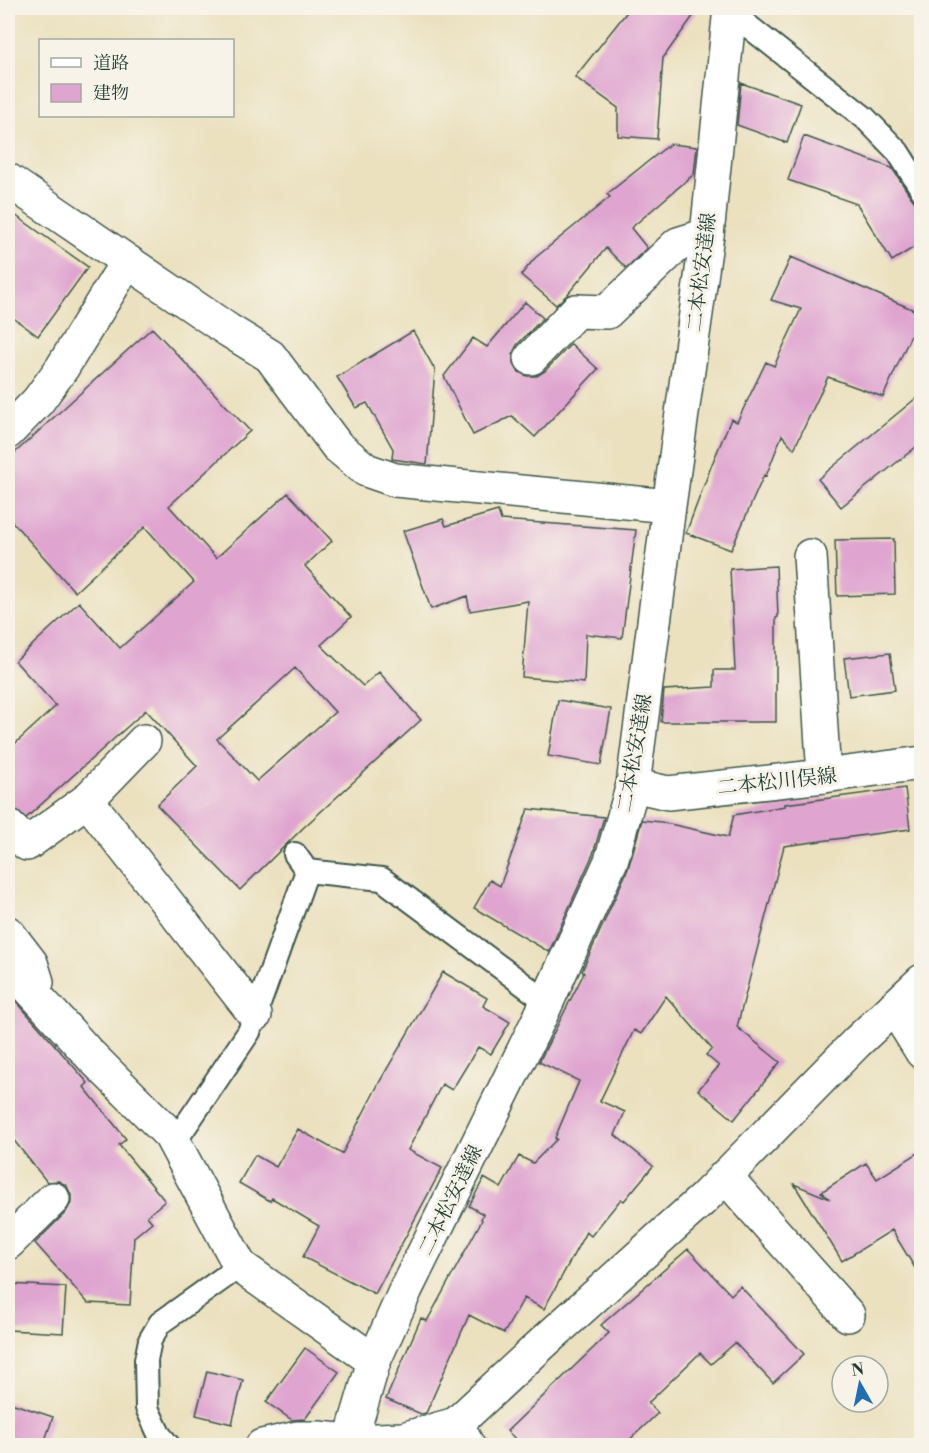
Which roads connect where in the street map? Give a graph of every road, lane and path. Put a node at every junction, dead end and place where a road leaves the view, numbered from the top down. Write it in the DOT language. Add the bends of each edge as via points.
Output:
graph roads {
  1 [pos="729,9"];
  2 [pos="8,180"];
  3 [pos="921,190"];
  4 [pos="707,235"];
  5 [pos="127,262"];
  6 [pos="531,358"];
  7 [pos="8,432"];
  8 [pos="669,506"];
  9 [pos="810,556"];
  10 [pos="144,741"];
  11 [pos="921,763"];
  12 [pos="824,776"];
  13 [pos="633,785"];
  14 [pos="87,800"];
  15 [pos="8,826"];
  16 [pos="8,933"];
  17 [pos="8,966"];
  18 [pos="921,981"];
  19 [pos="547,1002"];
  20 [pos="45,1006"];
  21 [pos="894,1007"];
  22 [pos="255,1015"];
  23 [pos="921,1052"];
  24 [pos="174,1143"];
  25 [pos="725,1176"];
  26 [pos="53,1199"];
  27 [pos="8,1243"];
  28 [pos="240,1266"];
  29 [pos="848,1315"];
  30 [pos="375,1361"];
  31 [pos="462,1435"];
  32 [pos="350,1443"];
  33 [pos="169,1446"];
  34 [pos="262,1446"];
  1 -- 3 [label="lane" via="865,118 898,152"];
  1 -- 4 [label="street, 二本松安達線"];
  2 -- 5 [label="street"];
  4 -- 6 [label="street" via="678,244 607,312 576,311"];
  4 -- 8 [label="street, 二本松安達線"];
  5 -- 7 [label="street" via="62,368"];
  5 -- 8 [label="street" via="270,356 337,446 366,470 394,480"];
  8 -- 13 [label="street, 二本松安達線"];
  9 -- 12 [label="street"];
  10 -- 14 [label="street"];
  11 -- 12 [label="street, 二本松川俣線"];
  12 -- 13 [label="street, 二本松川俣線" via="668,793"];
  13 -- 19 [label="street, 二本松安達線" via="611,861"];
  14 -- 15 [label="street" via="27,844"];
  14 -- 22 [label="street"];
  16 -- 20 [label="street" via="31,963"];
  17 -- 20 [label="street"];
  18 -- 21 [label="street"];
  19 -- 22 [label="lane" via="382,879 301,863"];
  19 -- 30 [label="street, 二本松安達線" via="406,1289"];
  20 -- 24 [label="street"];
  21 -- 23 [label="street"];
  21 -- 25 [label="street"];
  22 -- 24 [label="lane" via="249,1032"];
  24 -- 28 [label="street"];
  25 -- 29 [label="street"];
  25 -- 31 [label="street" via="544,1342"];
  26 -- 27 [label="street"];
  28 -- 30 [label="street"];
  28 -- 33 [label="lane" via="160,1323 150,1340 146,1360 147,1408"];
  30 -- 32 [label="street, 二本松安達線"];
  31 -- 32 [label="street"];
  32 -- 34 [label="street" via="297,1438"];
}
